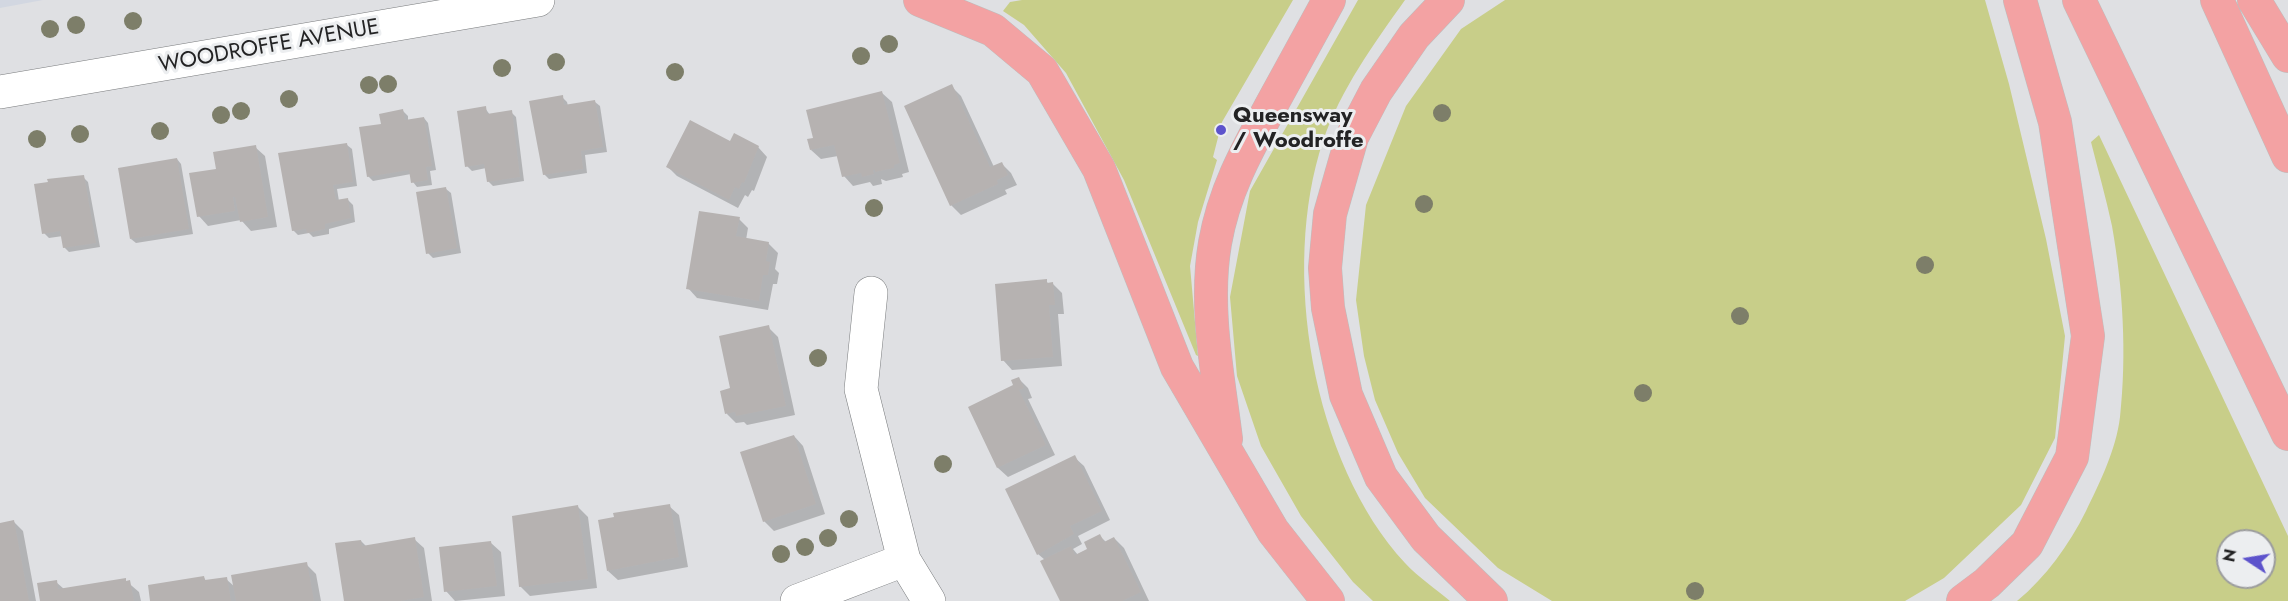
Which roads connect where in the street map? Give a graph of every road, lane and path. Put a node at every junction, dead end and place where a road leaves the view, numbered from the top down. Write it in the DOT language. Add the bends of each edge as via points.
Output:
graph roads {
  1 [pos="538,0"];
  2 [pos="920,0"];
  3 [pos="1329,0"];
  4 [pos="1448,0"];
  5 [pos="2020,0"];
  6 [pos="2079,0"];
  7 [pos="2217,0"];
  8 [pos="2254,0"];
  9 [pos="2288,56"];
  10 [pos="0,92"];
  11 [pos="2288,156"];
  12 [pos="871,293"];
  13 [pos="2288,434"];
  14 [pos="1228,452"];
  15 [pos="904,560"];
  16 [pos="797,601"];
  17 [pos="929,601"];
  18 [pos="1328,601"];
  19 [pos="1491,601"];
  20 [pos="1963,601"];
  1 -- 10 [label="main road, WOODROFFE AVENUE"];
  2 -- 14 [label="highway" via="993,30 1042,71 1099,169 1177,367"];
  3 -- 14 [label="highway" via="1236,170 1223,207 1215,244 1212,292 1213,333"];
  4 -- 19 [label="highway" via="1414,36 1376,91 1352,136 1330,214 1324,268 1346,395 1381,477 1426,538"];
  5 -- 20 [label="highway" via="2055,122 2088,336 2072,458 2027,544"];
  6 -- 13 [label="highway"];
  7 -- 11 [label="highway"];
  8 -- 9 [label="highway"];
  12 -- 15 [label="main road" via="861,389"];
  14 -- 18 [label="highway" via="1273,531"];
  15 -- 16 [label="main road"];
  15 -- 17 [label="main road"];
}
